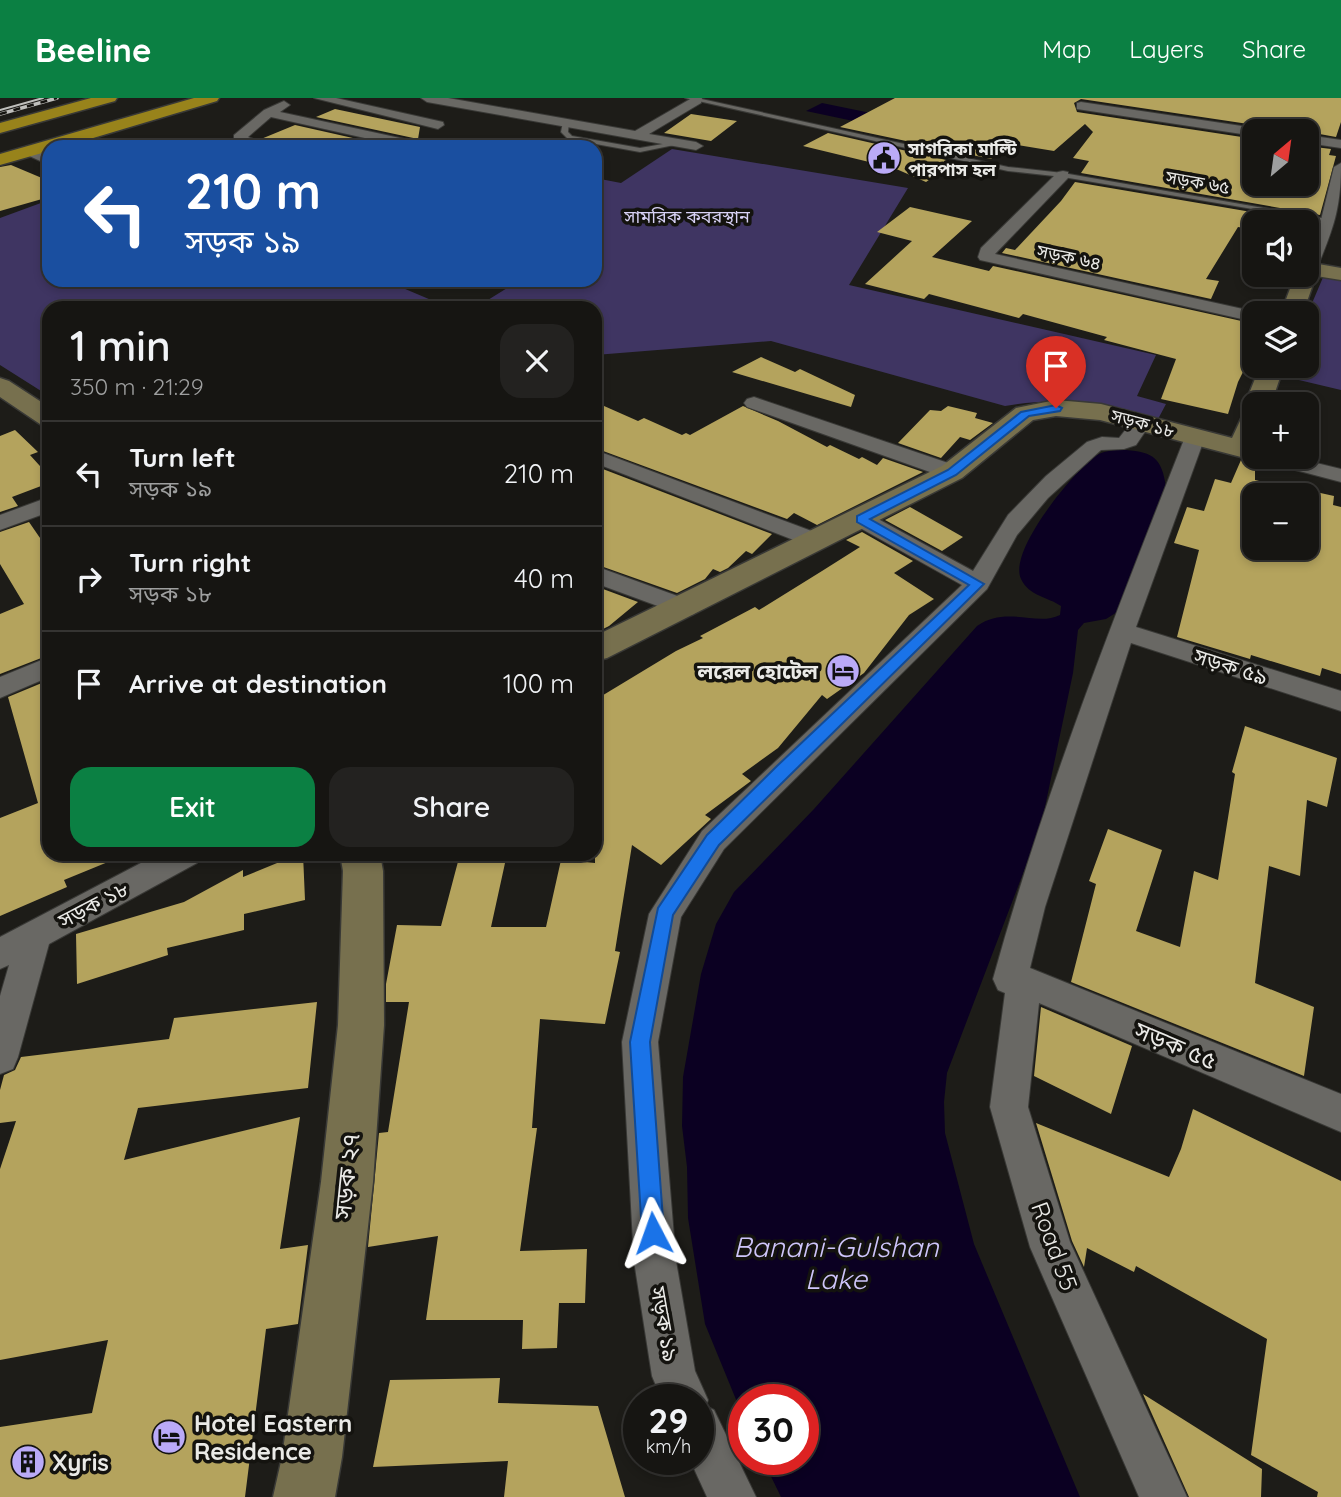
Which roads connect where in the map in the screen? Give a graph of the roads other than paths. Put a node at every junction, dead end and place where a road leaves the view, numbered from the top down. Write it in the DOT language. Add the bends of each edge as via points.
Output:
graph roads {
  1 [pos="96,98"];
  2 [pos="178,98"];
  3 [pos="211,98"];
  4 [pos="320,98"];
  5 [pos="427,98"];
  6 [pos="692,99"];
  7 [pos="122,100"];
  8 [pos="296,100"];
  9 [pos="1081,106"];
  10 [pos="268,113"];
  11 [pos="566,122"];
  12 [pos="439,125"];
  13 [pos="0,126"];
  14 [pos="1242,130"];
  15 [pos="0,134"];
  16 [pos="638,135"];
  17 [pos="71,139"];
  18 [pos="68,140"];
  19 [pos="74,140"];
  20 [pos="245,140"];
  21 [pos="391,140"];
  22 [pos="582,140"];
  23 [pos="0,141"];
  24 [pos="1320,141"];
  25 [pos="602,143"];
  26 [pos="680,143"];
  27 [pos="1341,144"];
  28 [pos="696,146"];
  29 [pos="42,147"];
  30 [pos="0,150"];
  31 [pos="30,151"];
  32 [pos="42,157"];
  33 [pos="0,160"];
  34 [pos="1341,167"];
  35 [pos="1063,175"];
  36 [pos="1329,220"];
  37 [pos="1319,245"];
  38 [pos="1319,273"];
  39 [pos="1341,274"];
  40 [pos="1242,314"];
  41 [pos="0,386"];
  42 [pos="754,403"];
  43 [pos="42,413"];
  44 [pos="1141,423"];
  45 [pos="1204,440"];
  46 [pos="1242,450"];
  47 [pos="602,459"];
  48 [pos="1314,469"];
  49 [pos="952,472"];
  50 [pos="1341,476"];
  51 [pos="42,507"];
  52 [pos="861,519"];
  53 [pos="0,523"];
  54 [pos="817,541"];
  55 [pos="602,577"];
  56 [pos="978,584"];
  57 [pos="685,608"];
  58 [pos="1122,631"];
  59 [pos="602,647"];
  60 [pos="42,669"];
  61 [pos="0,688"];
  62 [pos="1341,701"];
  63 [pos="173,861"];
  64 [pos="361,861"];
  65 [pos="35,935"];
  66 [pos="0,954"];
  67 [pos="1017,980"];
  68 [pos="0,1057"];
  69 [pos="1341,1110"];
  70 [pos="678,1384"];
  71 [pos="714,1458"];
  72 [pos="304,1497"];
  73 [pos="733,1497"];
  74 [pos="1163,1497"];
  1 -- 13 [label="highway"];
  2 -- 30 [label="highway"];
  3 -- 17 [label="highway"];
  4 -- 12 [label="street"];
  5 -- 11 [label="street"];
  6 -- 16 [label="street"];
  6 -- 35 [label="lane, সড়ক ৬৫" via="1008,169"];
  7 -- 13 [label="highway"];
  7 -- 15 [label="highway"];
  7 -- 23 [label="highway"];
  8 -- 10 [label="street"];
  9 -- 14 [label="street"];
  10 -- 20 [label="street" via="239,138"];
  10 -- 21 [label="street"];
  11 -- 16 [label="street"];
  11 -- 22 [label="lane" via="564,132"];
  16 -- 26 [label="street"];
  17 -- 18 [label="highway"];
  17 -- 19 [label="lane"];
  24 -- 27 [label="street"];
  25 -- 26 [label="lane" via="640,150"];
  26 -- 28 [label="street"];
  29 -- 31 [label="highway"];
  31 -- 32 [label="street"];
  31 -- 33 [label="highway"];
  34 -- 36 [label="street"];
  35 -- 36 [label="lane, সড়ক ৬৫"];
  35 -- 40 [label="street, সড়ক ৬৪" via="986,257"];
  36 -- 37 [label="street"];
  38 -- 39 [label="street"];
  41 -- 43 [label="street"];
  42 -- 49 [label="street"];
  44 -- 45 [label="street, সড়ক ১৮"];
  44 -- 49 [label="street, সড়ক ১৮" via="1056,408 1025,414"];
  44 -- 56 [label="street, সড়ক ১৯" via="1133,439 1124,444 1095,445 1037,492 1000,540"];
  45 -- 46 [label="street, সড়ক ১৮"];
  45 -- 58 [label="street, Road 55"];
  47 -- 54 [label="street"];
  48 -- 50 [label="street"];
  49 -- 52 [label="street, সড়ক ১৮"];
  51 -- 53 [label="street"];
  52 -- 54 [label="street, সড়ক ১৮"];
  52 -- 56 [label="street"];
  54 -- 57 [label="street, সড়ক ১৮"];
  55 -- 57 [label="street"];
  56 -- 70 [label="street, সড়ক ১৯" via="713,840 665,914 640,1042 654,1261"];
  57 -- 59 [label="street, সড়ক ১৮"];
  58 -- 62 [label="street, সড়ক ৫৯"];
  58 -- 67 [label="street, Road 55" via="1030,907"];
  60 -- 61 [label="street"];
  63 -- 65 [label="street, সড়ক ১৮"];
  64 -- 72 [label="street, সড়ক ২৭" via="361,1025 347,1182"];
  65 -- 66 [label="street, সড়ক ১৮"];
  65 -- 68 [label="street"];
  67 -- 69 [label="street, সড়ক ৫৫"];
  67 -- 74 [label="street, Road 55" via="1009,1107 1051,1247"];
  71 -- 73 [label="street"];
}
